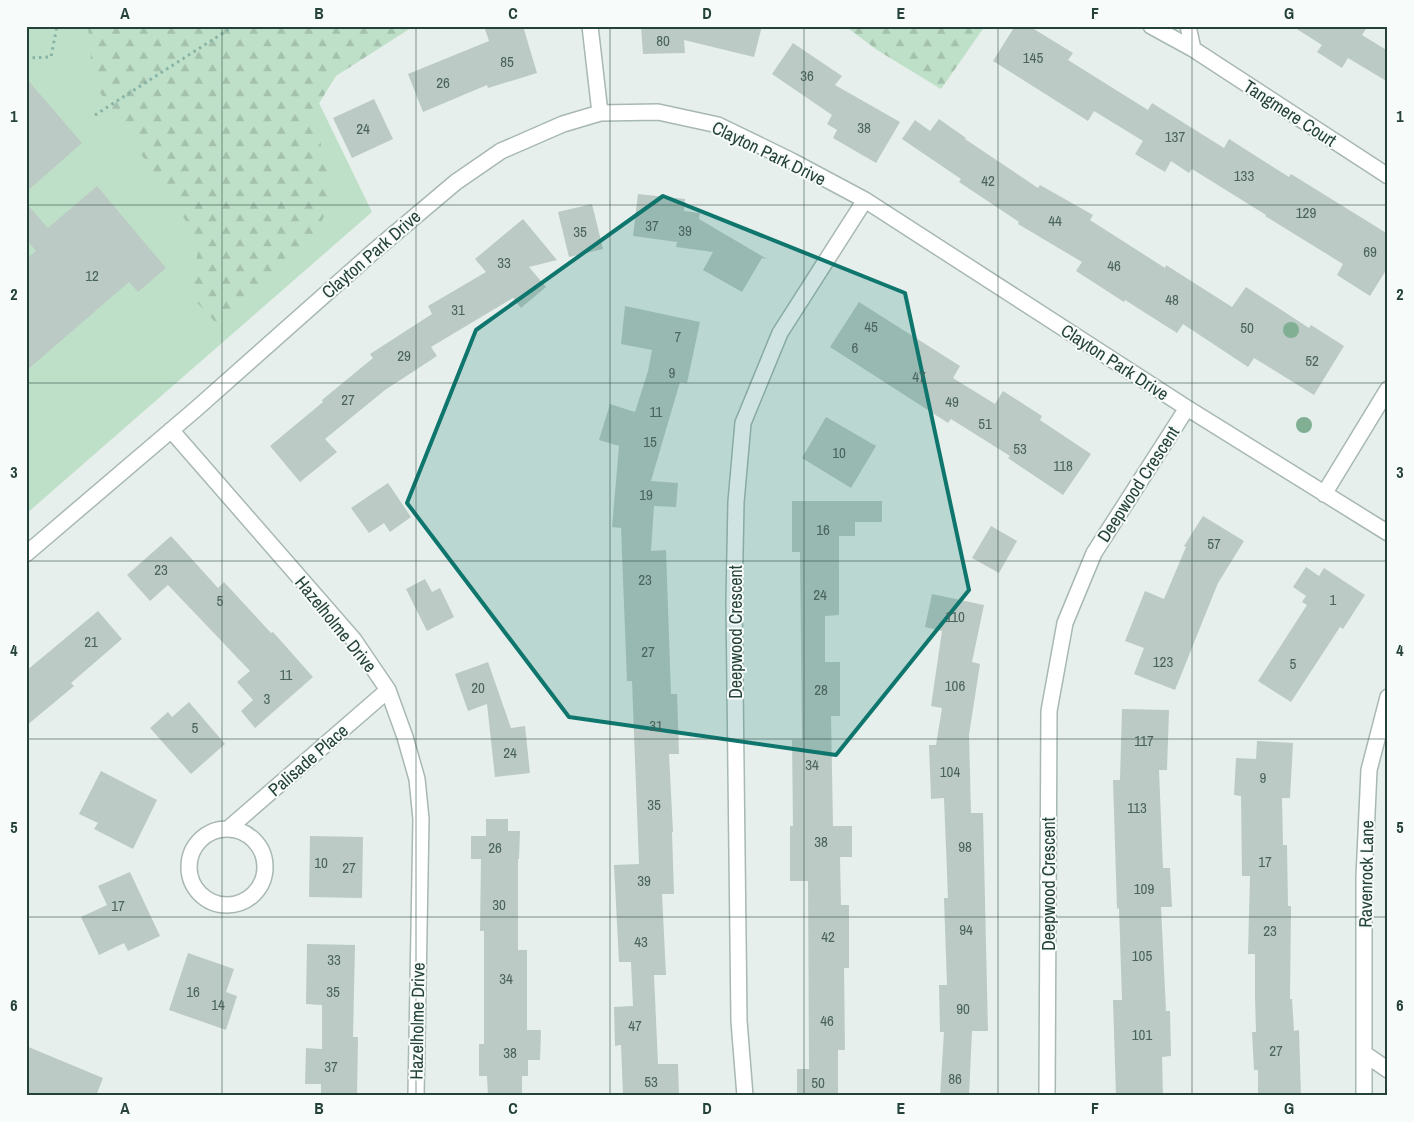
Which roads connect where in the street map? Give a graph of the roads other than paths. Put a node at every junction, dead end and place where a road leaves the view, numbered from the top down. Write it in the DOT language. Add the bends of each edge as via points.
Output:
graph roads {
  1 [pos="590,26"];
  2 [pos="1151,26"];
  3 [pos="1188,26"];
  4 [pos="1193,49"];
  5 [pos="600,113"];
  6 [pos="1388,176"];
  7 [pos="865,200"];
  8 [pos="1388,389"];
  9 [pos="1187,408"];
  10 [pos="171,430"];
  11 [pos="1324,494"];
  12 [pos="1388,533"];
  13 [pos="26,554"];
  14 [pos="388,690"];
  15 [pos="1388,697"];
  16 [pos="228,829"];
  17 [pos="1364,1054"];
  18 [pos="1388,1070"];
  19 [pos="416,1096"];
  20 [pos="745,1096"];
  21 [pos="1046,1096"];
  22 [pos="1364,1096"];
  1 -- 5 [label="street"];
  2 -- 4 [label="street, Tangmere Court"];
  3 -- 4 [label="street"];
  4 -- 6 [label="street, Tangmere Court"];
  5 -- 7 [label="street, Clayton Park Drive" via="658,112 718,125"];
  5 -- 10 [label="street, Clayton Park Drive" via="563,124 501,151 456,182"];
  7 -- 9 [label="street, Clayton Park Drive"];
  7 -- 20 [label="street, Deepwood Crescent" via="780,333 742,423 734,601 739,1021"];
  8 -- 11 [label="street"];
  9 -- 11 [label="street, Clayton Park Drive"];
  9 -- 21 [label="street, Deepwood Crescent" via="1094,553 1065,622 1049,711"];
  10 -- 13 [label="street, Clayton Park Drive"];
  10 -- 14 [label="street, Hazelholme Drive" via="354,640"];
  11 -- 12 [label="street, Clayton Park Drive"];
  14 -- 16 [label="street, Palisade Place"];
  14 -- 19 [label="street, Hazelholme Drive" via="417,779 421,819"];
  15 -- 17 [label="street, Ravenrock Lane" via="1369,770 1364,877"];
  16 -- 16 [label="street, Palisade Place" via="215,831 195,846 189,872 201,895 223,905 246,900 256,892 265,870 259,846 246,834"];
  17 -- 18 [label="street"];
  17 -- 22 [label="street, Ravenrock Lane"];
}
